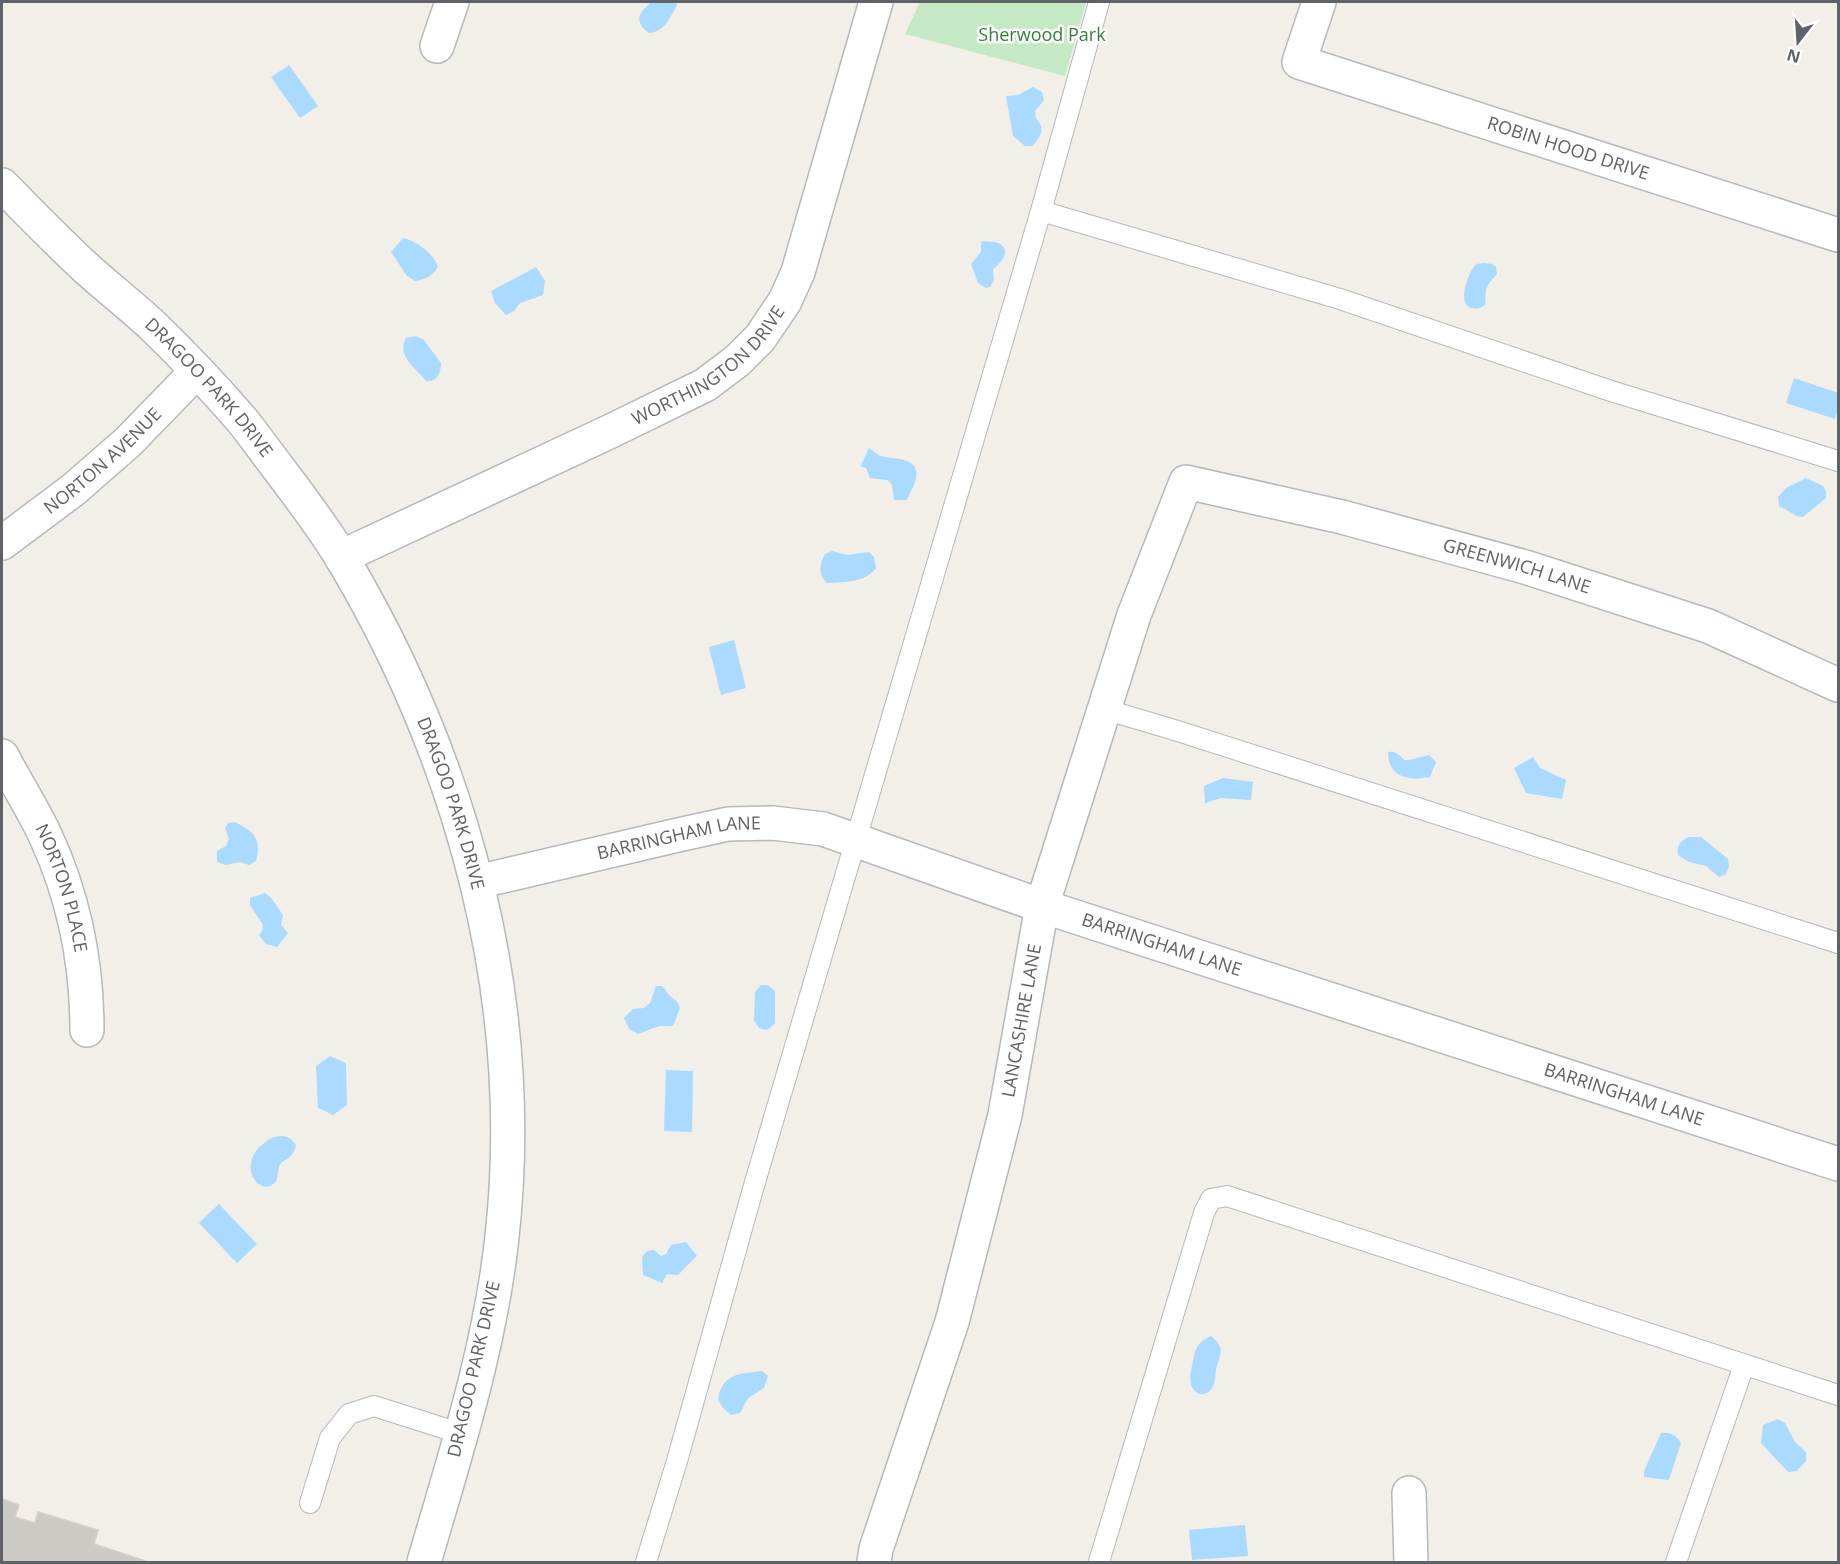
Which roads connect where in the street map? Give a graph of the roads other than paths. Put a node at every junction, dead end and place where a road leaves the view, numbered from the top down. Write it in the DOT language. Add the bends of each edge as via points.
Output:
graph roads {
  1 [pos="452,2"];
  2 [pos="876,2"];
  3 [pos="1099,2"];
  4 [pos="1319,2"];
  5 [pos="438,46"];
  6 [pos="2,185"];
  7 [pos="1041,211"];
  8 [pos="1839,235"];
  9 [pos="197,371"];
  10 [pos="1839,461"];
  11 [pos="1186,482"];
  12 [pos="2,543"];
  13 [pos="341,557"];
  14 [pos="1839,685"];
  15 [pos="1104,709"];
  16 [pos="2,756"];
  17 [pos="855,840"];
  18 [pos="477,882"];
  19 [pos="1042,906"];
  20 [pos="1839,943"];
  21 [pos="87,1030"];
  22 [pos="1839,1164"];
  23 [pos="1744,1365"];
  24 [pos="1839,1395"];
  25 [pos="462,1434"];
  26 [pos="1409,1493"];
  27 [pos="310,1503"];
  28 [pos="424,1563"];
  29 [pos="646,1563"];
  30 [pos="874,1563"];
  31 [pos="1099,1563"];
  32 [pos="1411,1563"];
  33 [pos="1676,1563"];
  1 -- 5 [label="street"];
  2 -- 13 [label="street, WORTHINGTON DRIVE" via="798,272 785,301 760,338 705,385"];
  3 -- 7 [label="lane"];
  4 -- 8 [label="street, ROBIN HOOD DRIVE" via="1299,62"];
  6 -- 9 [label="street, DRAGOO PARK DRIVE"];
  7 -- 10 [label="lane" via="1340,299 1611,391"];
  7 -- 17 [label="lane"];
  9 -- 12 [label="street, NORTON AVENUE" via="120,449"];
  9 -- 13 [label="street, DRAGOO PARK DRIVE" via="243,422"];
  11 -- 14 [label="street, GREENWICH LANE" via="1342,517 1526,567 1708,626"];
  11 -- 15 [label="street, LANCASHIRE LANE" via="1134,615"];
  13 -- 18 [label="street, DRAGOO PARK DRIVE" via="390,645 427,727"];
  15 -- 19 [label="street, LANCASHIRE LANE"];
  15 -- 20 [label="lane"];
  16 -- 21 [label="street, NORTON PLACE" via="45,836 69,896 81,944"];
  17 -- 18 [label="street, BARRINGHAM LANE" via="824,829 773,823 728,824"];
  17 -- 19 [label="street, BARRINGHAM LANE"];
  17 -- 29 [label="lane"];
  18 -- 25 [label="street, DRAGOO PARK DRIVE" via="506,1056 508,1142 502,1236 488,1329"];
  19 -- 22 [label="street, BARRINGHAM LANE"];
  19 -- 30 [label="street, LANCASHIRE LANE" via="1005,1115 958,1299"];
  23 -- 24 [label="lane"];
  23 -- 31 [label="lane" via="1227,1196 1211,1198"];
  23 -- 33 [label="lane"];
  25 -- 27 [label="lane" via="374,1406 350,1414 330,1438"];
  25 -- 28 [label="street, DRAGOO PARK DRIVE"];
  26 -- 32 [label="street"];
}
